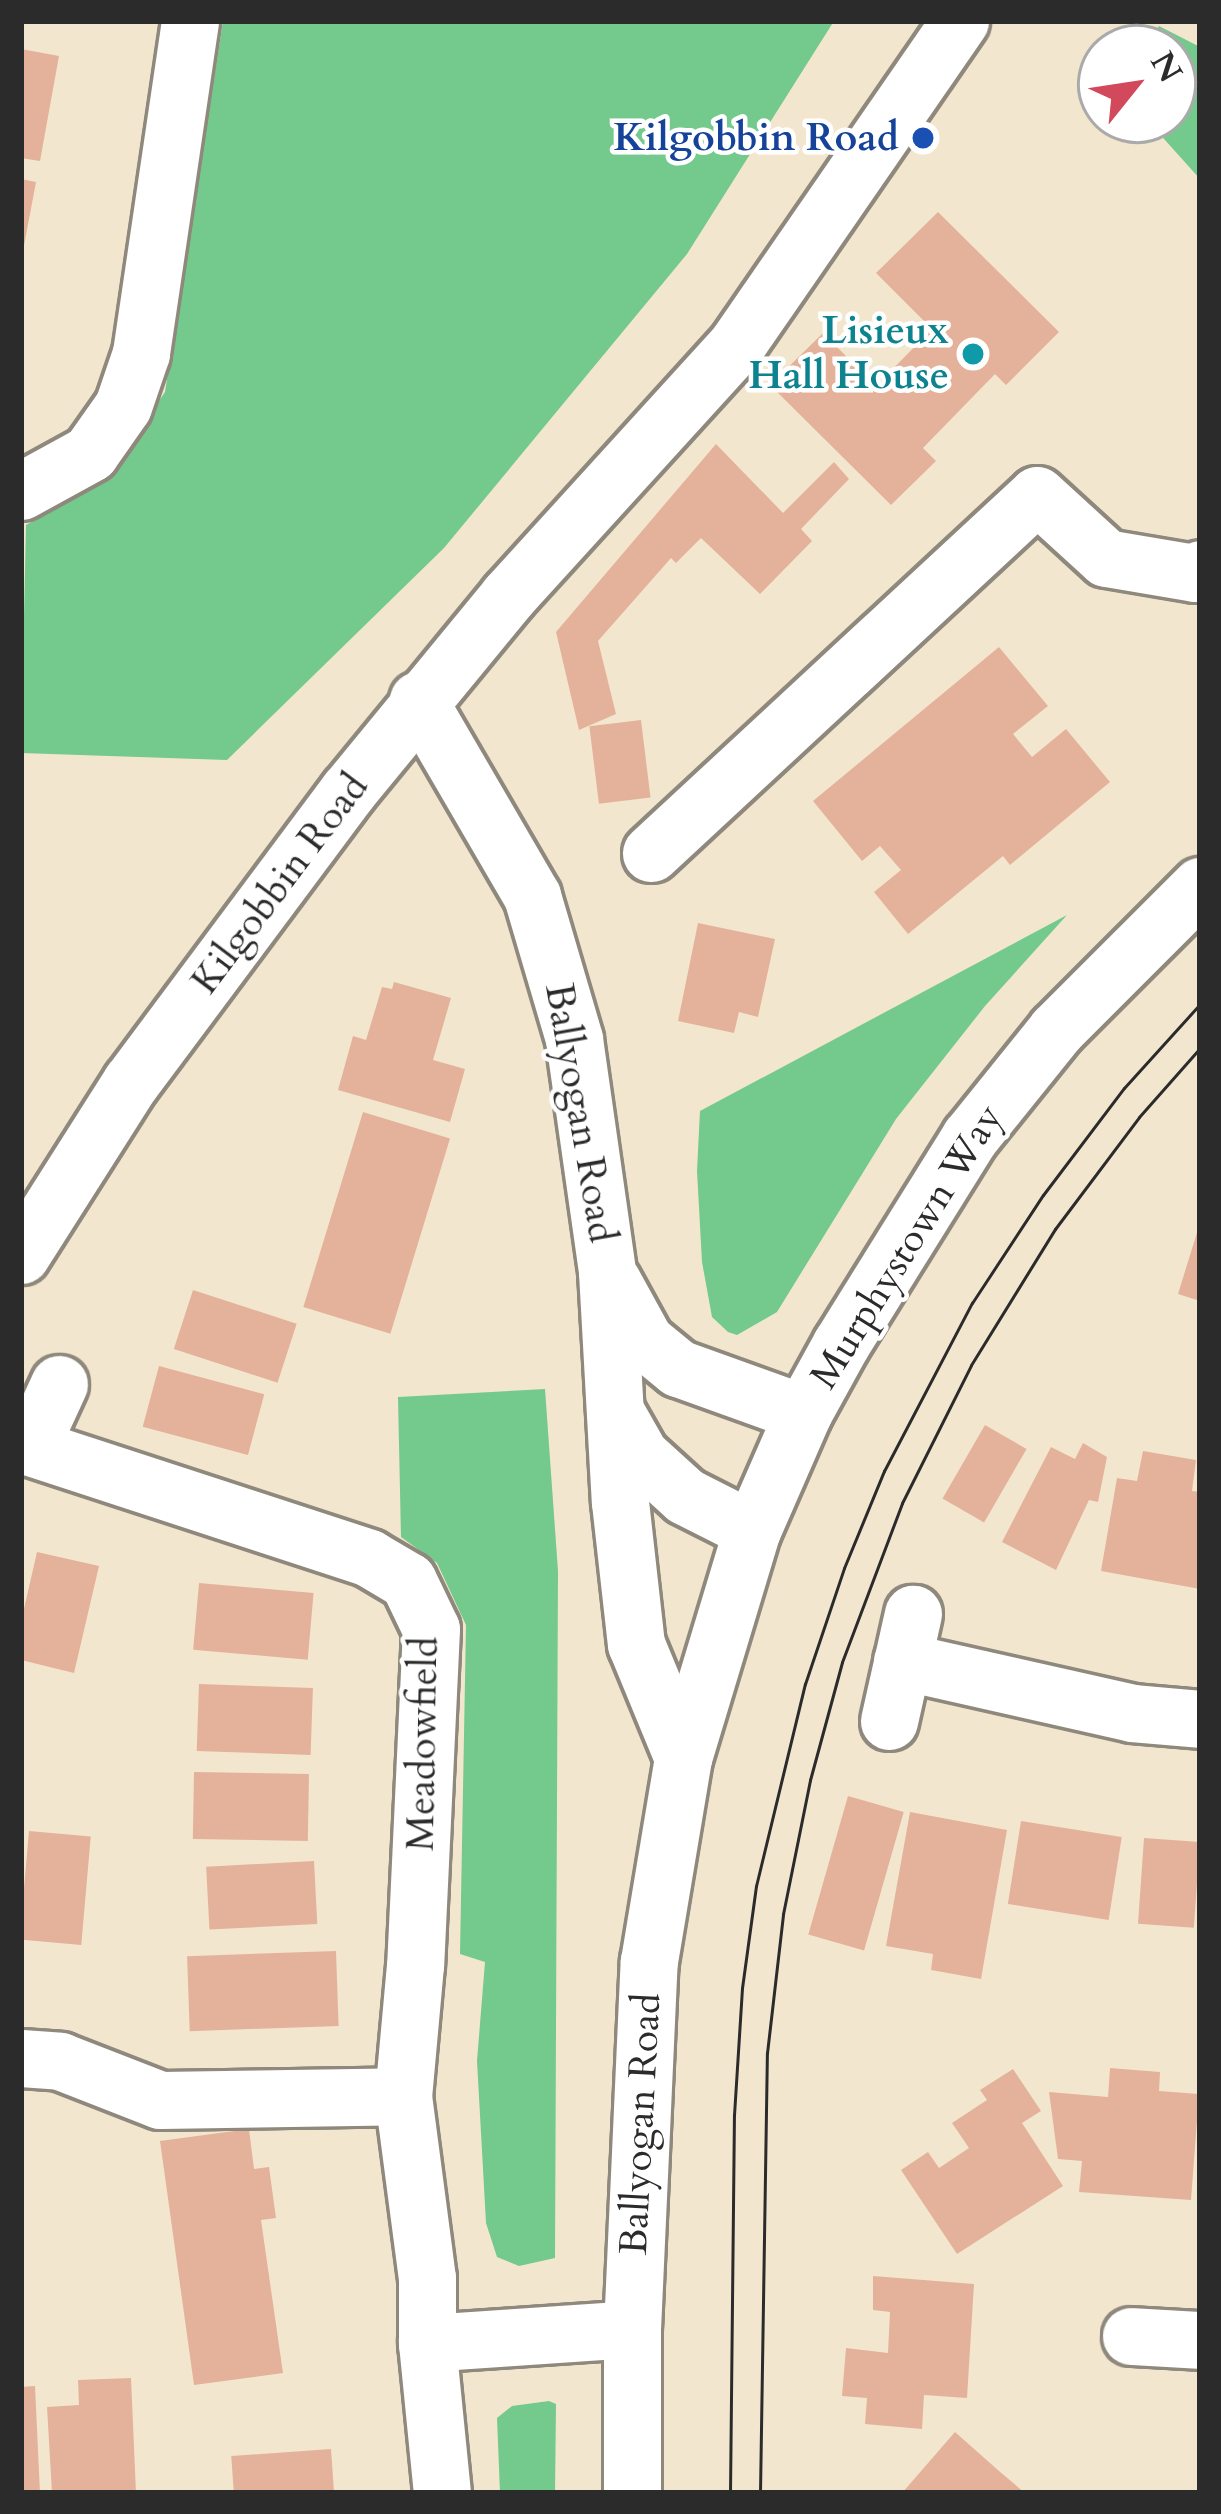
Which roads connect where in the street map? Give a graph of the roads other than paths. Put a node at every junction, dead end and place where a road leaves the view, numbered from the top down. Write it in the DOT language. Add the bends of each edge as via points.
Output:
graph roads {
  1 [pos="190,21"];
  2 [pos="960,21"];
  3 [pos="30,489"];
  4 [pos="1200,569"];
  5 [pos="418,700"];
  6 [pos="651,853"];
  7 [pos="1200,886"];
  8 [pos="21,1255"];
  9 [pos="607,1272"];
  10 [pos="59,1384"];
  11 [pos="615,1411"];
  12 [pos="803,1413"];
  13 [pos="752,1530"];
  14 [pos="1200,1719"];
  15 [pos="889,1721"];
  16 [pos="683,1758"];
  17 [pos="21,2058"];
  18 [pos="403,2096"];
  19 [pos="632,2329"];
  20 [pos="1131,2336"];
  21 [pos="1200,2339"];
  22 [pos="428,2343"];
  23 [pos="442,2493"];
  24 [pos="632,2493"];
  1 -- 3 [label="street" via="141,353 123,406 90,453"];
  2 -- 5 [label="street, Kilgobbin Road" via="737,344"];
  4 -- 6 [label="street" via="1106,558 1037,495"];
  5 -- 8 [label="street, Kilgobbin Road" via="131,1082"];
  5 -- 9 [label="street, Ballyogan Road" via="532,896 574,1039"];
  7 -- 12 [label="street, Murphystown Way" via="1056,1030 970,1137"];
  9 -- 11 [label="street, Ballyogan Road"];
  9 -- 12 [label="street, Ballyogan Road" via="645,1341 678,1368"];
  10 -- 18 [label="street, Meadowfield" via="30,1447 369,1558 408,1581 431,1629"];
  11 -- 13 [label="street, Ballyogan Road" via="640,1455 685,1496"];
  11 -- 16 [label="street, Ballyogan Road" via="636,1644"];
  12 -- 13 [label="street, Murphystown Way"];
  13 -- 16 [label="street, Ballyogan Road"];
  14 -- 15 [label="street" via="1132,1713 908,1638"];
  16 -- 19 [label="street, Ballyogan Road" via="649,1961"];
  17 -- 18 [label="street" via="60,2061 160,2100"];
  18 -- 22 [label="street, Meadowfield"];
  19 -- 22 [label="street"];
  19 -- 24 [label="street, Ballyogan Road"];
  20 -- 21 [label="street"];
  22 -- 23 [label="street, Meadowfield"];
}
